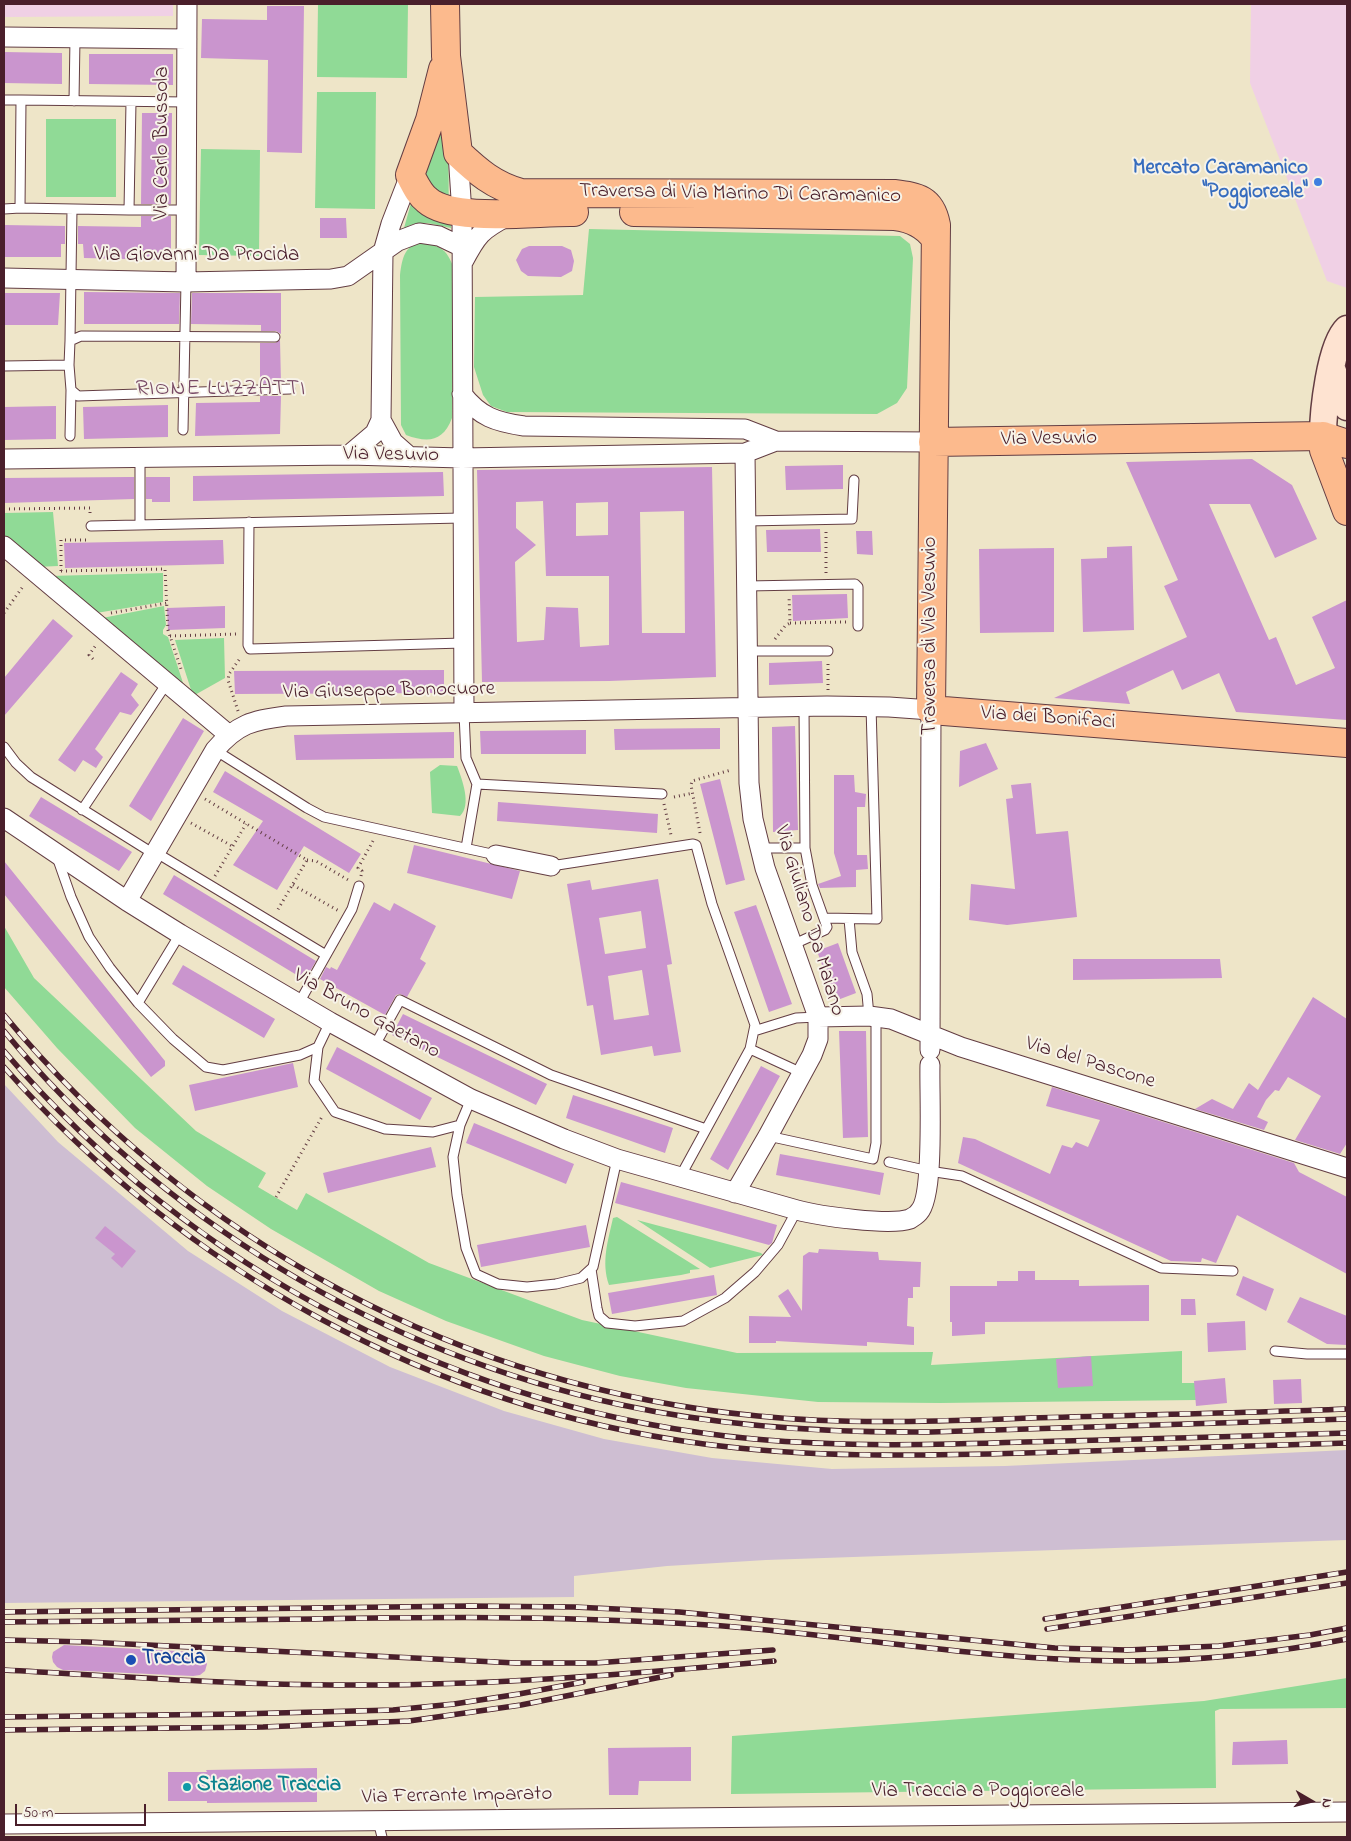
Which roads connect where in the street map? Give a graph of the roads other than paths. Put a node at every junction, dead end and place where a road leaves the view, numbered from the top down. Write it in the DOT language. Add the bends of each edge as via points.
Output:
graph roads {
  1 [pos="187,4"];
  2 [pos="445,4"];
  3 [pos="4,37"];
  4 [pos="75,38"];
  5 [pos="188,39"];
  6 [pos="446,56"];
  7 [pos="4,100"];
  8 [pos="21,100"];
  9 [pos="74,101"];
  10 [pos="131,102"];
  11 [pos="187,102"];
  12 [pos="458,153"];
  13 [pos="410,175"];
  14 [pos="20,208"];
  15 [pos="4,209"];
  16 [pos="72,209"];
  17 [pos="129,210"];
  18 [pos="186,210"];
  19 [pos="513,213"];
  20 [pos="462,214"];
  21 [pos="935,238"];
  22 [pos="383,252"];
  23 [pos="462,255"];
  24 [pos="4,278"];
  25 [pos="70,280"];
  26 [pos="186,282"];
  27 [pos="1347,329"];
  28 [pos="185,336"];
  29 [pos="275,337"];
  30 [pos="70,341"];
  31 [pos="69,365"];
  32 [pos="4,366"];
  33 [pos="1332,368"];
  34 [pos="290,389"];
  35 [pos="71,390"];
  36 [pos="185,393"];
  37 [pos="462,394"];
  38 [pos="1347,407"];
  39 [pos="382,420"];
  40 [pos="183,430"];
  41 [pos="70,436"];
  42 [pos="1335,440"];
  43 [pos="776,441"];
  44 [pos="933,442"];
  45 [pos="745,453"];
  46 [pos="349,455"];
  47 [pos="410,456"];
  48 [pos="140,458"];
  49 [pos="462,458"];
  50 [pos="4,459"];
  51 [pos="854,480"];
  52 [pos="1345,498"];
  53 [pos="462,518"];
  54 [pos="746,521"];
  55 [pos="249,522"];
  56 [pos="140,525"];
  57 [pos="90,526"];
  58 [pos="4,546"];
  59 [pos="747,586"];
  60 [pos="858,624"];
  61 [pos="463,643"];
  62 [pos="756,651"];
  63 [pos="828,651"];
  64 [pos="166,683"];
  65 [pos="804,706"];
  66 [pos="871,706"];
  67 [pos="749,707"];
  68 [pos="931,710"];
  69 [pos="464,713"];
  70 [pos="236,730"];
  71 [pos="1347,743"];
  72 [pos="4,747"];
  73 [pos="215,750"];
  74 [pos="477,784"];
  75 [pos="663,797"];
  76 [pos="82,810"];
  77 [pos="4,818"];
  78 [pos="466,848"];
  79 [pos="759,848"];
  80 [pos="805,848"];
  81 [pos="154,853"];
  82 [pos="56,855"];
  83 [pos="496,855"];
  84 [pos="551,866"];
  85 [pos="359,886"];
  86 [pos="127,901"];
  87 [pos="825,918"];
  88 [pos="849,919"];
  89 [pos="180,934"];
  90 [pos="792,945"];
  91 [pos="326,955"];
  92 [pos="138,1003"];
  93 [pos="299,1004"];
  94 [pos="818,1017"];
  95 [pos="872,1017"];
  96 [pos="330,1022"];
  97 [pos="754,1031"];
  98 [pos="375,1045"];
  99 [pos="318,1047"];
  100 [pos="750,1049"];
  101 [pos="930,1050"];
  102 [pos="802,1073"];
  103 [pos="471,1099"];
  104 [pos="460,1125"];
  105 [pos="706,1129"];
  106 [pos="768,1136"];
  107 [pos="617,1159"];
  108 [pos="889,1162"];
  109 [pos="1347,1168"];
  110 [pos="929,1171"];
  111 [pos="680,1178"];
  112 [pos="735,1192"];
  113 [pos="797,1210"];
  114 [pos="591,1269"];
  115 [pos="1233,1271"];
  116 [pos="1276,1351"];
  117 [pos="1347,1354"];
  118 [pos="1347,1812"];
  119 [pos="610,1818"];
  120 [pos="4,1824"];
  121 [pos="380,1829"];
  1 -- 5 [label="street, Via Carlo Bussola"];
  2 -- 6 [label="main road"];
  3 -- 4 [label="street"];
  4 -- 5 [label="street"];
  4 -- 9 [label="lane"];
  5 -- 11 [label="street, Via Carlo Bussola"];
  6 -- 12 [label="main road"];
  6 -- 13 [label="main road" via="430,120"];
  7 -- 8 [label="lane"];
  8 -- 9 [label="lane"];
  8 -- 14 [label="lane"];
  9 -- 10 [label="lane"];
  10 -- 11 [label="lane"];
  10 -- 17 [label="lane"];
  11 -- 18 [label="street, Via Carlo Bussola"];
  12 -- 20 [label="street"];
  12 -- 21 [label="main road, Traversa di Via Marino Di Caramanico" via="486,179 521,193 909,196 920,199 934,213"];
  13 -- 20 [label="main road, Traversa di Via Marino Di Caramanico" via="428,202"];
  13 -- 22 [label="street"];
  14 -- 15 [label="lane"];
  14 -- 16 [label="lane"];
  16 -- 17 [label="lane"];
  16 -- 25 [label="lane"];
  17 -- 18 [label="lane"];
  18 -- 26 [label="street, Via Carlo Bussola"];
  19 -- 20 [label="main road, Traversa di Via Marino Di Caramanico"];
  19 -- 21 [label="main road, Traversa di Via Marino Di Caramanico" via="895,216 923,224"];
  19 -- 23 [label="street, Traversa di Via Marino Di Caramanico" via="483,229"];
  20 -- 23 [label="street"];
  21 -- 44 [label="main road, Traversa di Via Vesuvio"];
  22 -- 23 [label="street, Via Giovanni Da Procida" via="398,241 420,233 439,236"];
  22 -- 26 [label="street, Via Giovanni Da Procida" via="357,271 340,278"];
  22 -- 39 [label="street"];
  23 -- 37 [label="street"];
  24 -- 25 [label="street, Via Giovanni Da Procida"];
  25 -- 26 [label="street, Via Giovanni Da Procida"];
  25 -- 30 [label="lane"];
  26 -- 28 [label="lane"];
  27 -- 33 [label="main road" via="1337,347"];
  28 -- 29 [label="lane"];
  28 -- 30 [label="lane" via="81,336"];
  28 -- 36 [label="lane"];
  30 -- 31 [label="lane"];
  31 -- 32 [label="lane"];
  31 -- 35 [label="lane"];
  33 -- 38 [label="main road"];
  33 -- 42 [label="main road" via="1323,420"];
  34 -- 36 [label="lane"];
  35 -- 36 [label="lane" via="78,396"];
  35 -- 41 [label="lane"];
  36 -- 40 [label="lane"];
  37 -- 43 [label="street, Via Vesuvio" via="473,408 489,418 524,426 745,430"];
  37 -- 49 [label="street"];
  39 -- 46 [label="street" via="367,442"];
  39 -- 47 [label="street" via="393,442"];
  42 -- 44 [label="main road, Via Vesuvio"];
  42 -- 52 [label="main road" via="1324,450"];
  43 -- 44 [label="street, Via Vesuvio"];
  43 -- 45 [label="street, Via Vesuvio"];
  44 -- 68 [label="main road, Traversa di Via Vesuvio"];
  45 -- 49 [label="street, Via Vesuvio"];
  45 -- 54 [label="street, Via Giuliano Da Maiano"];
  46 -- 47 [label="street, Via Vesuvio"];
  46 -- 48 [label="street, Via Vesuvio"];
  47 -- 49 [label="street, Via Vesuvio"];
  48 -- 50 [label="street, Via Vesuvio"];
  48 -- 56 [label="lane"];
  49 -- 53 [label="street"];
  51 -- 54 [label="lane" via="853,519"];
  53 -- 55 [label="lane"];
  53 -- 61 [label="street"];
  54 -- 59 [label="street, Via Giuliano Da Maiano"];
  55 -- 56 [label="lane"];
  55 -- 61 [label="lane" via="248,646 252,649"];
  56 -- 57 [label="lane"];
  58 -- 64 [label="street"];
  59 -- 60 [label="lane" via="856,585"];
  59 -- 62 [label="street, Via Giuliano Da Maiano"];
  61 -- 69 [label="street"];
  62 -- 63 [label="lane"];
  62 -- 67 [label="street, Via Giuliano Da Maiano"];
  64 -- 70 [label="street" via="191,703"];
  64 -- 76 [label="lane"];
  65 -- 66 [label="street, Via dei Bonifaci"];
  65 -- 67 [label="street, Via dei Bonifaci"];
  65 -- 80 [label="lane"];
  66 -- 68 [label="street, Via dei Bonifaci"];
  66 -- 88 [label="lane" via="877,919"];
  67 -- 69 [label="street, Via Giuseppe Bonocuore"];
  67 -- 79 [label="street, Via Giuliano Da Maiano" via="749,768"];
  68 -- 71 [label="main road, Via dei Bonifaci"];
  68 -- 101 [label="street, Traversa di Via Vesuvio"];
  69 -- 70 [label="street, Via Giuseppe Bonocuore" via="286,716 262,719"];
  69 -- 74 [label="lane" via="466,758"];
  70 -- 73 [label="street, Via Giuseppe Bonocuore"];
  72 -- 76 [label="lane" via="31,777"];
  73 -- 78 [label="lane" via="306,808 332,820"];
  73 -- 81 [label="street, Via Giuseppe Bonocuore"];
  74 -- 75 [label="lane"];
  74 -- 78 [label="lane"];
  76 -- 81 [label="lane"];
  77 -- 82 [label="street, Via Bruno Gaetano"];
  78 -- 83 [label="lane"];
  79 -- 80 [label="lane"];
  79 -- 90 [label="street, Via Giuliano Da Maiano"];
  80 -- 87 [label="lane" via="812,885"];
  81 -- 86 [label="street, Via Giuseppe Bonocuore"];
  81 -- 91 [label="lane"];
  82 -- 86 [label="street, Via Bruno Gaetano"];
  82 -- 92 [label="lane" via="89,937"];
  83 -- 84 [label="street"];
  84 -- 97 [label="lane" via="695,844 712,904 754,1020"];
  85 -- 91 [label="lane" via="356,900"];
  86 -- 89 [label="street, Via Bruno Gaetano"];
  87 -- 88 [label="lane"];
  87 -- 90 [label="lane" via="826,930"];
  88 -- 95 [label="lane" via="852,952"];
  89 -- 92 [label="lane"];
  89 -- 93 [label="street, Via Bruno Gaetano"];
  90 -- 94 [label="street, Via Giuliano Da Maiano"];
  91 -- 93 [label="lane"];
  92 -- 99 [label="lane" via="173,1040 206,1067 223,1070 300,1056"];
  93 -- 96 [label="street, Via Bruno Gaetano"];
  94 -- 95 [label="street, Via del Pascone"];
  94 -- 97 [label="lane" via="796,1018"];
  94 -- 102 [label="street, Via Giuliano Da Maiano" via="816,1045"];
  95 -- 101 [label="street, Via del Pascone" via="891,1019"];
  95 -- 106 [label="lane" via="876,1142 873,1159"];
  96 -- 98 [label="street, Via Bruno Gaetano"];
  96 -- 99 [label="lane"];
  97 -- 100 [label="lane"];
  98 -- 103 [label="street, Via Bruno Gaetano"];
  98 -- 105 [label="lane" via="400,1000 559,1078"];
  99 -- 104 [label="lane" via="314,1081 335,1112 385,1130 433,1132"];
  100 -- 102 [label="lane"];
  100 -- 105 [label="lane"];
  101 -- 109 [label="street, Via del Pascone" via="961,1047"];
  101 -- 110 [label="street"];
  102 -- 106 [label="street, Via Giuliano Da Maiano"];
  103 -- 104 [label="lane"];
  103 -- 107 [label="street, Via Bruno Gaetano"];
  104 -- 114 [label="lane" via="453,1157 457,1195 466,1248 476,1274 498,1284 527,1288 581,1278"];
  105 -- 111 [label="lane"];
  106 -- 112 [label="street, Via Giuliano Da Maiano"];
  107 -- 111 [label="street, Via Bruno Gaetano"];
  107 -- 114 [label="lane"];
  108 -- 110 [label="lane"];
  110 -- 113 [label="street" via="926,1201 912,1218 897,1221 825,1216"];
  110 -- 115 [label="lane" via="962,1176 1161,1268"];
  111 -- 112 [label="street, Via Bruno Gaetano"];
  112 -- 113 [label="street"];
  113 -- 114 [label="lane" via="778,1245 755,1272 725,1298 683,1321 635,1326 607,1323 597,1308"];
  116 -- 117 [label="lane"];
  118 -- 119 [label="street, Via Traccia a Poggioreale"];
  119 -- 121 [label="street, Via Ferrante Imparato"];
  120 -- 121 [label="street, Via Ferrante Imparato"];
}
